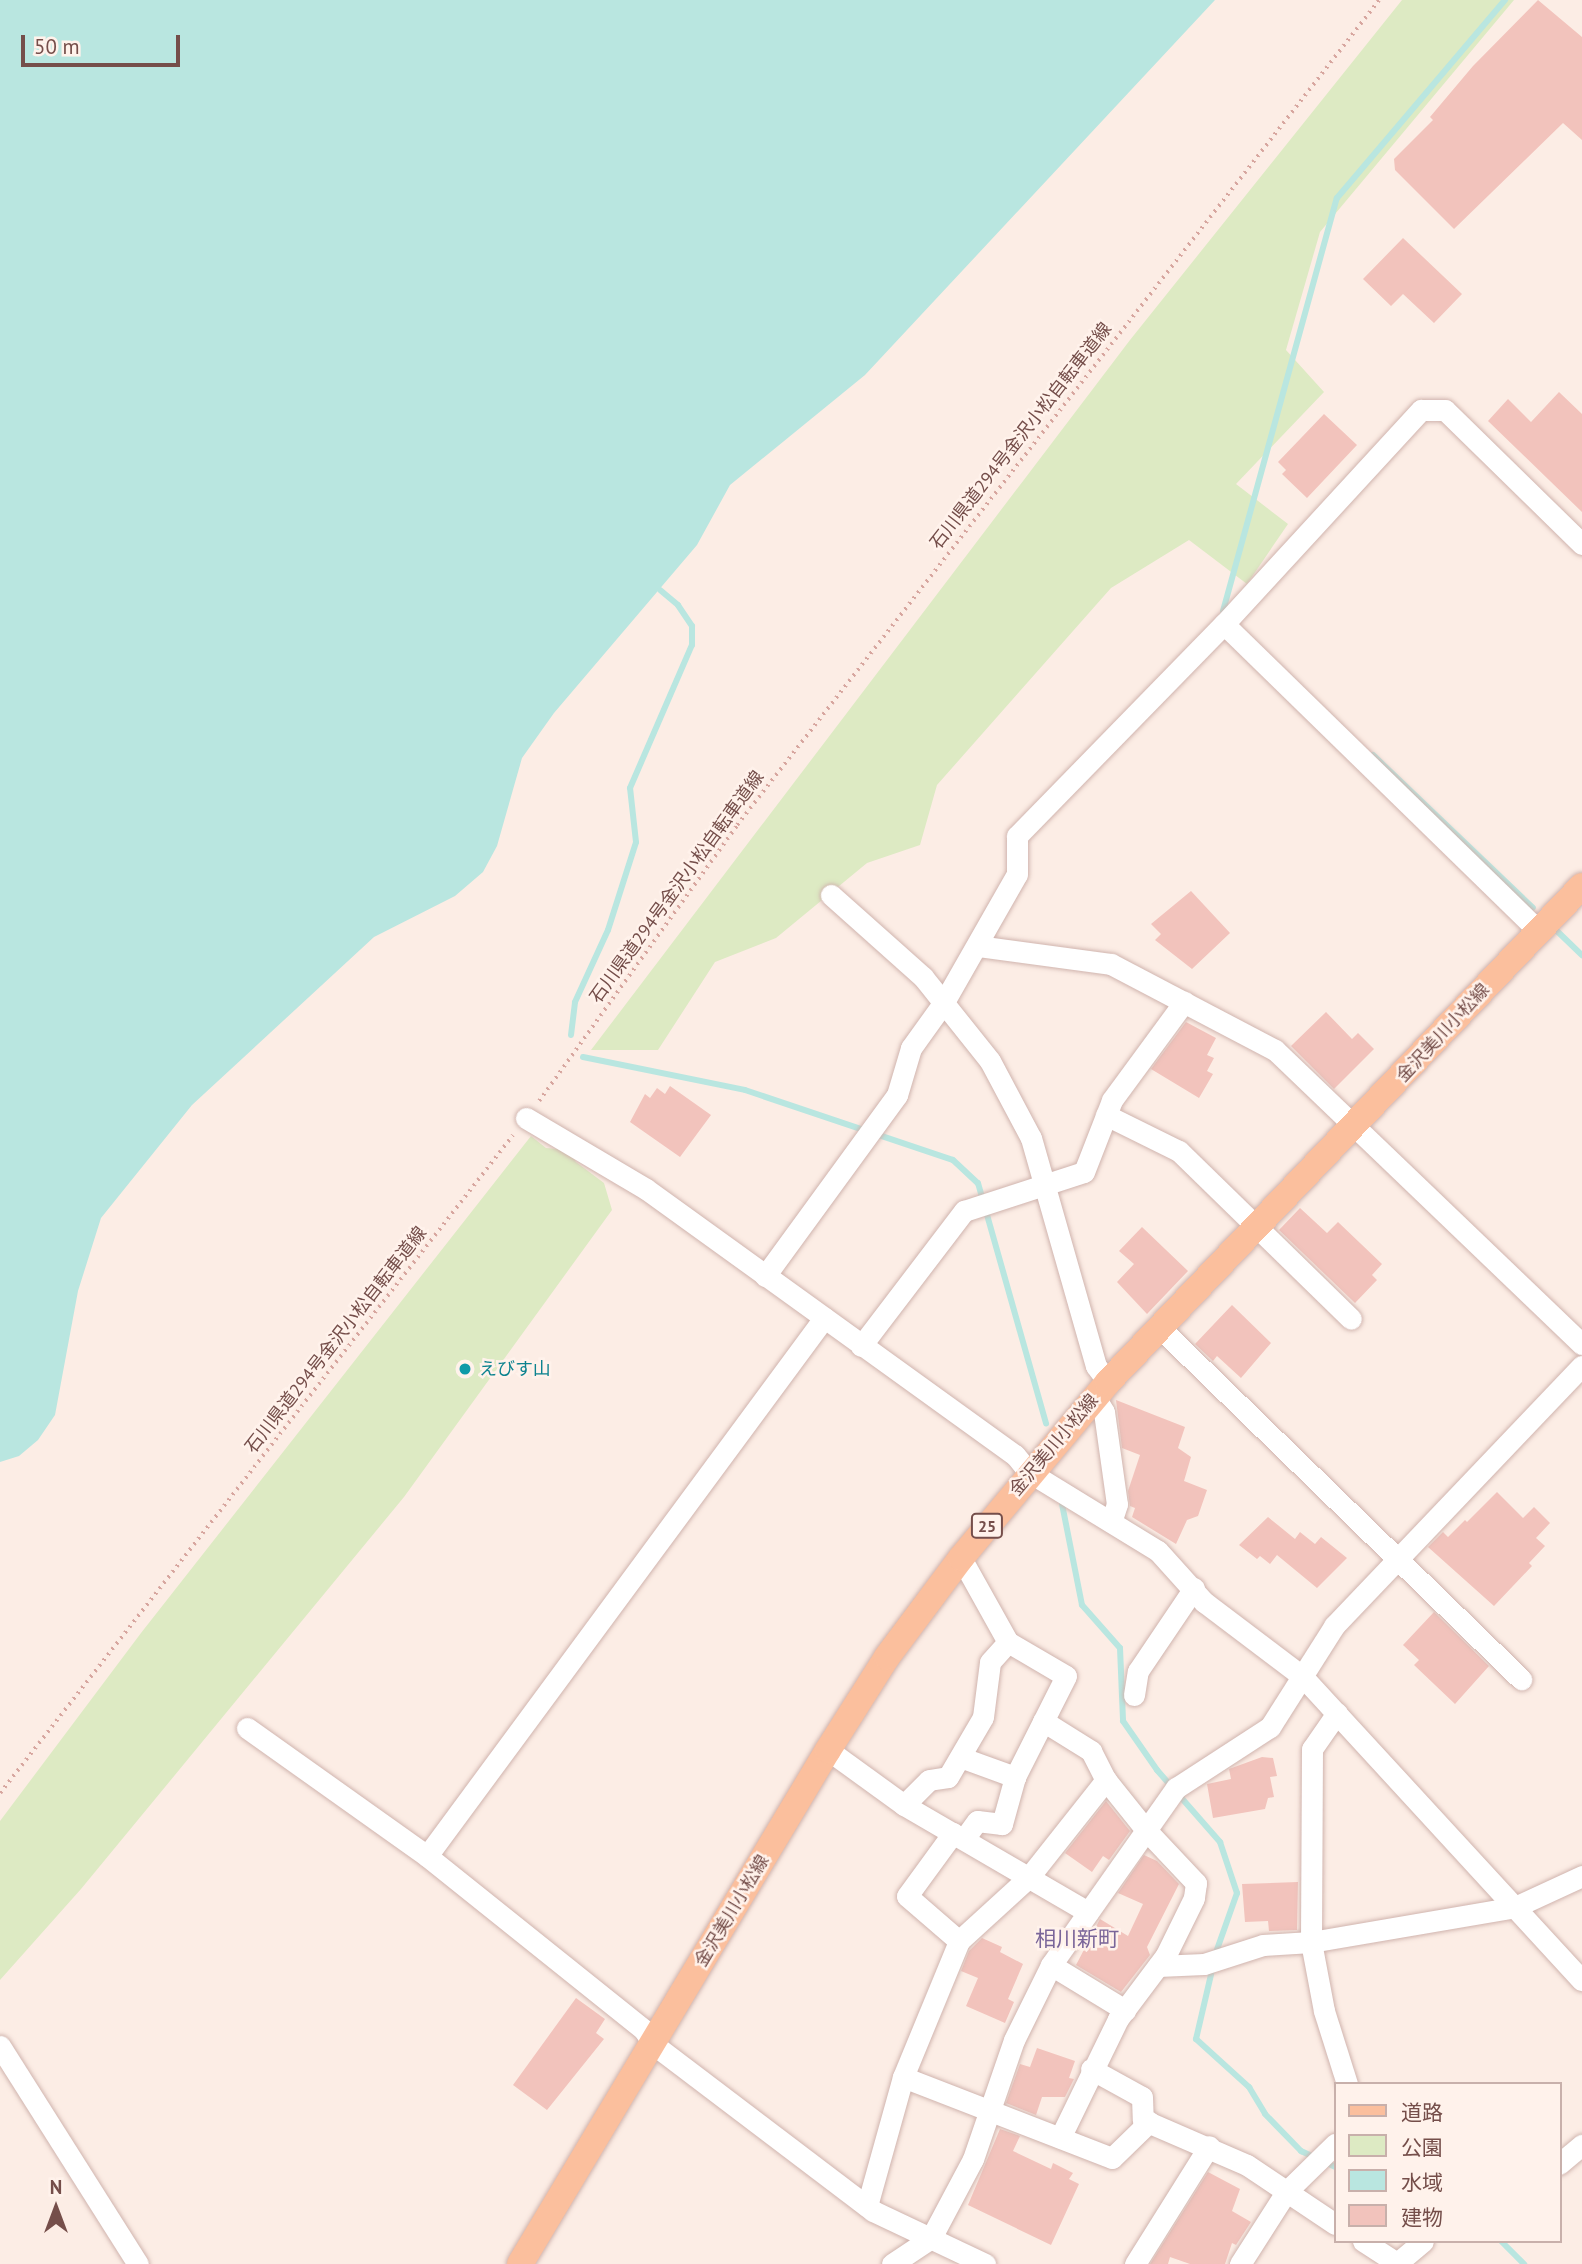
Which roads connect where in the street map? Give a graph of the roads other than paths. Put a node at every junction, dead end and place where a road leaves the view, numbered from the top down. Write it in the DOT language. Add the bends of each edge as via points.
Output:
graph roads {
  1 [pos="1582,544"];
  2 [pos="1224,624"];
  3 [pos="1582,887"];
  4 [pos="831,895"];
  5 [pos="1539,931"];
  6 [pos="978,946"];
  7 [pos="944,1002"];
  8 [pos="1184,1002"];
  9 [pos="1106,1115"];
  10 [pos="526,1118"];
  11 [pos="1356,1126"];
  12 [pos="1046,1185"];
  13 [pos="1257,1228"];
  14 [pos="765,1276"];
  15 [pos="824,1318"];
  16 [pos="1351,1319"];
  17 [pos="1160,1328"];
  18 [pos="1582,1344"];
  19 [pos="862,1346"];
  20 [pos="1582,1366"];
  21 [pos="1101,1390"];
  22 [pos="1029,1472"];
  23 [pos="1111,1522"];
  24 [pos="961,1558"];
  25 [pos="1397,1559"];
  26 [pos="1194,1588"];
  27 [pos="1008,1642"];
  28 [pos="1303,1676"];
  29 [pos="1521,1679"];
  30 [pos="1134,1695"];
  31 [pos="1337,1713"];
  32 [pos="1043,1721"];
  33 [pos="247,1728"];
  34 [pos="828,1750"];
  35 [pos="960,1757"];
  36 [pos="1015,1777"];
  37 [pos="1106,1780"];
  38 [pos="904,1805"];
  39 [pos="1146,1830"];
  40 [pos="958,1836"];
  41 [pos="427,1856"];
  42 [pos="1582,1876"];
  43 [pos="1029,1877"];
  44 [pos="1515,1908"];
  45 [pos="1088,1912"];
  46 [pos="959,1941"];
  47 [pos="1311,1942"];
  48 [pos="1051,1965"];
  49 [pos="1158,1966"];
  50 [pos="1582,1980"];
  51 [pos="1125,2010"];
  52 [pos="653,2044"];
  53 [pos="0,2046"];
  54 [pos="1091,2069"];
  55 [pos="903,2077"];
  56 [pos="1346,2082"];
  57 [pos="989,2111"];
  58 [pos="1149,2122"];
  59 [pos="1060,2138"];
  60 [pos="1334,2145"];
  61 [pos="1582,2145"];
  62 [pos="1209,2146"];
  63 [pos="1561,2162"];
  64 [pos="1286,2192"];
  65 [pos="867,2206"];
  66 [pos="1334,2223"];
  67 [pos="931,2238"];
  68 [pos="1366,2243"];
  69 [pos="1421,2243"];
  70 [pos="138,2264"];
  71 [pos="520,2264"];
  72 [pos="892,2264"];
  73 [pos="985,2264"];
  74 [pos="1135,2264"];
  75 [pos="1240,2264"];
  76 [pos="1396,2264"];
  1 -- 2 [label="street" via="1445,410 1421,410"];
  2 -- 5 [label="street"];
  2 -- 6 [label="street" via="1017,836 1017,874"];
  3 -- 5 [label="main road, 金沢美川小松線 / 25"];
  4 -- 7 [label="street" via="923,976"];
  5 -- 11 [label="main road, 金沢美川小松線 / 25"];
  6 -- 7 [label="street"];
  6 -- 8 [label="street" via="1111,964"];
  7 -- 12 [label="street" via="990,1061 1031,1138"];
  7 -- 14 [label="street" via="911,1048 897,1095"];
  8 -- 9 [label="street" via="1112,1100"];
  8 -- 11 [label="street" via="1275,1050"];
  9 -- 12 [label="street" via="1084,1172"];
  9 -- 13 [label="street" via="1178,1151"];
  10 -- 14 [label="street" via="646,1189"];
  11 -- 13 [label="main road, 金沢美川小松線 / 25"];
  11 -- 18 [label="street"];
  12 -- 19 [label="street" via="964,1211"];
  12 -- 21 [label="street"];
  13 -- 16 [label="street"];
  13 -- 17 [label="main road, 金沢美川小松線 / 25"];
  14 -- 15 [label="street"];
  15 -- 19 [label="street"];
  15 -- 41 [label="street"];
  17 -- 21 [label="main road, 金沢美川小松線 / 25"];
  17 -- 25 [label="street"];
  19 -- 22 [label="street" via="1015,1455"];
  20 -- 25 [label="street"];
  21 -- 22 [label="main road, 金沢美川小松線 / 25"];
  21 -- 23 [label="street" via="1117,1504"];
  22 -- 23 [label="street"];
  22 -- 24 [label="main road, 金沢美川小松線 / 25"];
  23 -- 26 [label="street" via="1158,1551"];
  24 -- 27 [label="street"];
  24 -- 34 [label="main road, 金沢美川小松線 / 25" via="887,1657"];
  25 -- 28 [label="street" via="1334,1626"];
  25 -- 29 [label="street"];
  26 -- 28 [label="street" via="1204,1602"];
  26 -- 30 [label="street" via="1138,1671"];
  27 -- 32 [label="street" via="1066,1675"];
  27 -- 35 [label="street" via="990,1662 983,1717"];
  28 -- 31 [label="street"];
  28 -- 39 [label="street" via="1270,1727 1176,1788"];
  31 -- 44 [label="street"];
  31 -- 47 [label="street" via="1312,1749"];
  32 -- 36 [label="street"];
  32 -- 37 [label="street" via="1091,1751"];
  33 -- 41 [label="street"];
  34 -- 38 [label="street"];
  34 -- 52 [label="main road, 金沢美川小松線 / 25"];
  35 -- 36 [label="street"];
  35 -- 38 [label="street" via="948,1777 929,1780"];
  36 -- 40 [label="street" via="1002,1824 977,1821"];
  37 -- 39 [label="street"];
  37 -- 43 [label="street"];
  38 -- 40 [label="street"];
  39 -- 45 [label="street"];
  39 -- 49 [label="street" via="1196,1883 1194,1898"];
  40 -- 43 [label="street"];
  40 -- 46 [label="street" via="907,1896"];
  41 -- 52 [label="street" via="644,2030"];
  42 -- 44 [label="street"];
  43 -- 45 [label="street"];
  43 -- 46 [label="street"];
  44 -- 47 [label="street"];
  44 -- 50 [label="street"];
  45 -- 48 [label="street"];
  46 -- 55 [label="street"];
  47 -- 49 [label="street" via="1263,1945 1204,1964"];
  47 -- 56 [label="street" via="1324,2011"];
  48 -- 51 [label="street"];
  48 -- 57 [label="street" via="1014,2040"];
  49 -- 51 [label="street"];
  51 -- 54 [label="street"];
  52 -- 65 [label="street"];
  52 -- 71 [label="main road, 金沢美川小松線 / 25"];
  53 -- 70 [label="street"];
  54 -- 58 [label="street" via="1142,2097 1143,2120"];
  54 -- 59 [label="street"];
  55 -- 57 [label="street"];
  55 -- 65 [label="street"];
  57 -- 59 [label="street"];
  57 -- 67 [label="street" via="973,2159"];
  58 -- 59 [label="street" via="1112,2158"];
  58 -- 62 [label="street"];
  60 -- 64 [label="street"];
  61 -- 63 [label="street"];
  62 -- 64 [label="street"];
  62 -- 74 [label="street"];
  64 -- 66 [label="street"];
  64 -- 75 [label="street"];
  65 -- 67 [label="street"];
  67 -- 72 [label="street"];
  67 -- 73 [label="street"];
  68 -- 76 [label="street"];
  69 -- 76 [label="street"];
}
